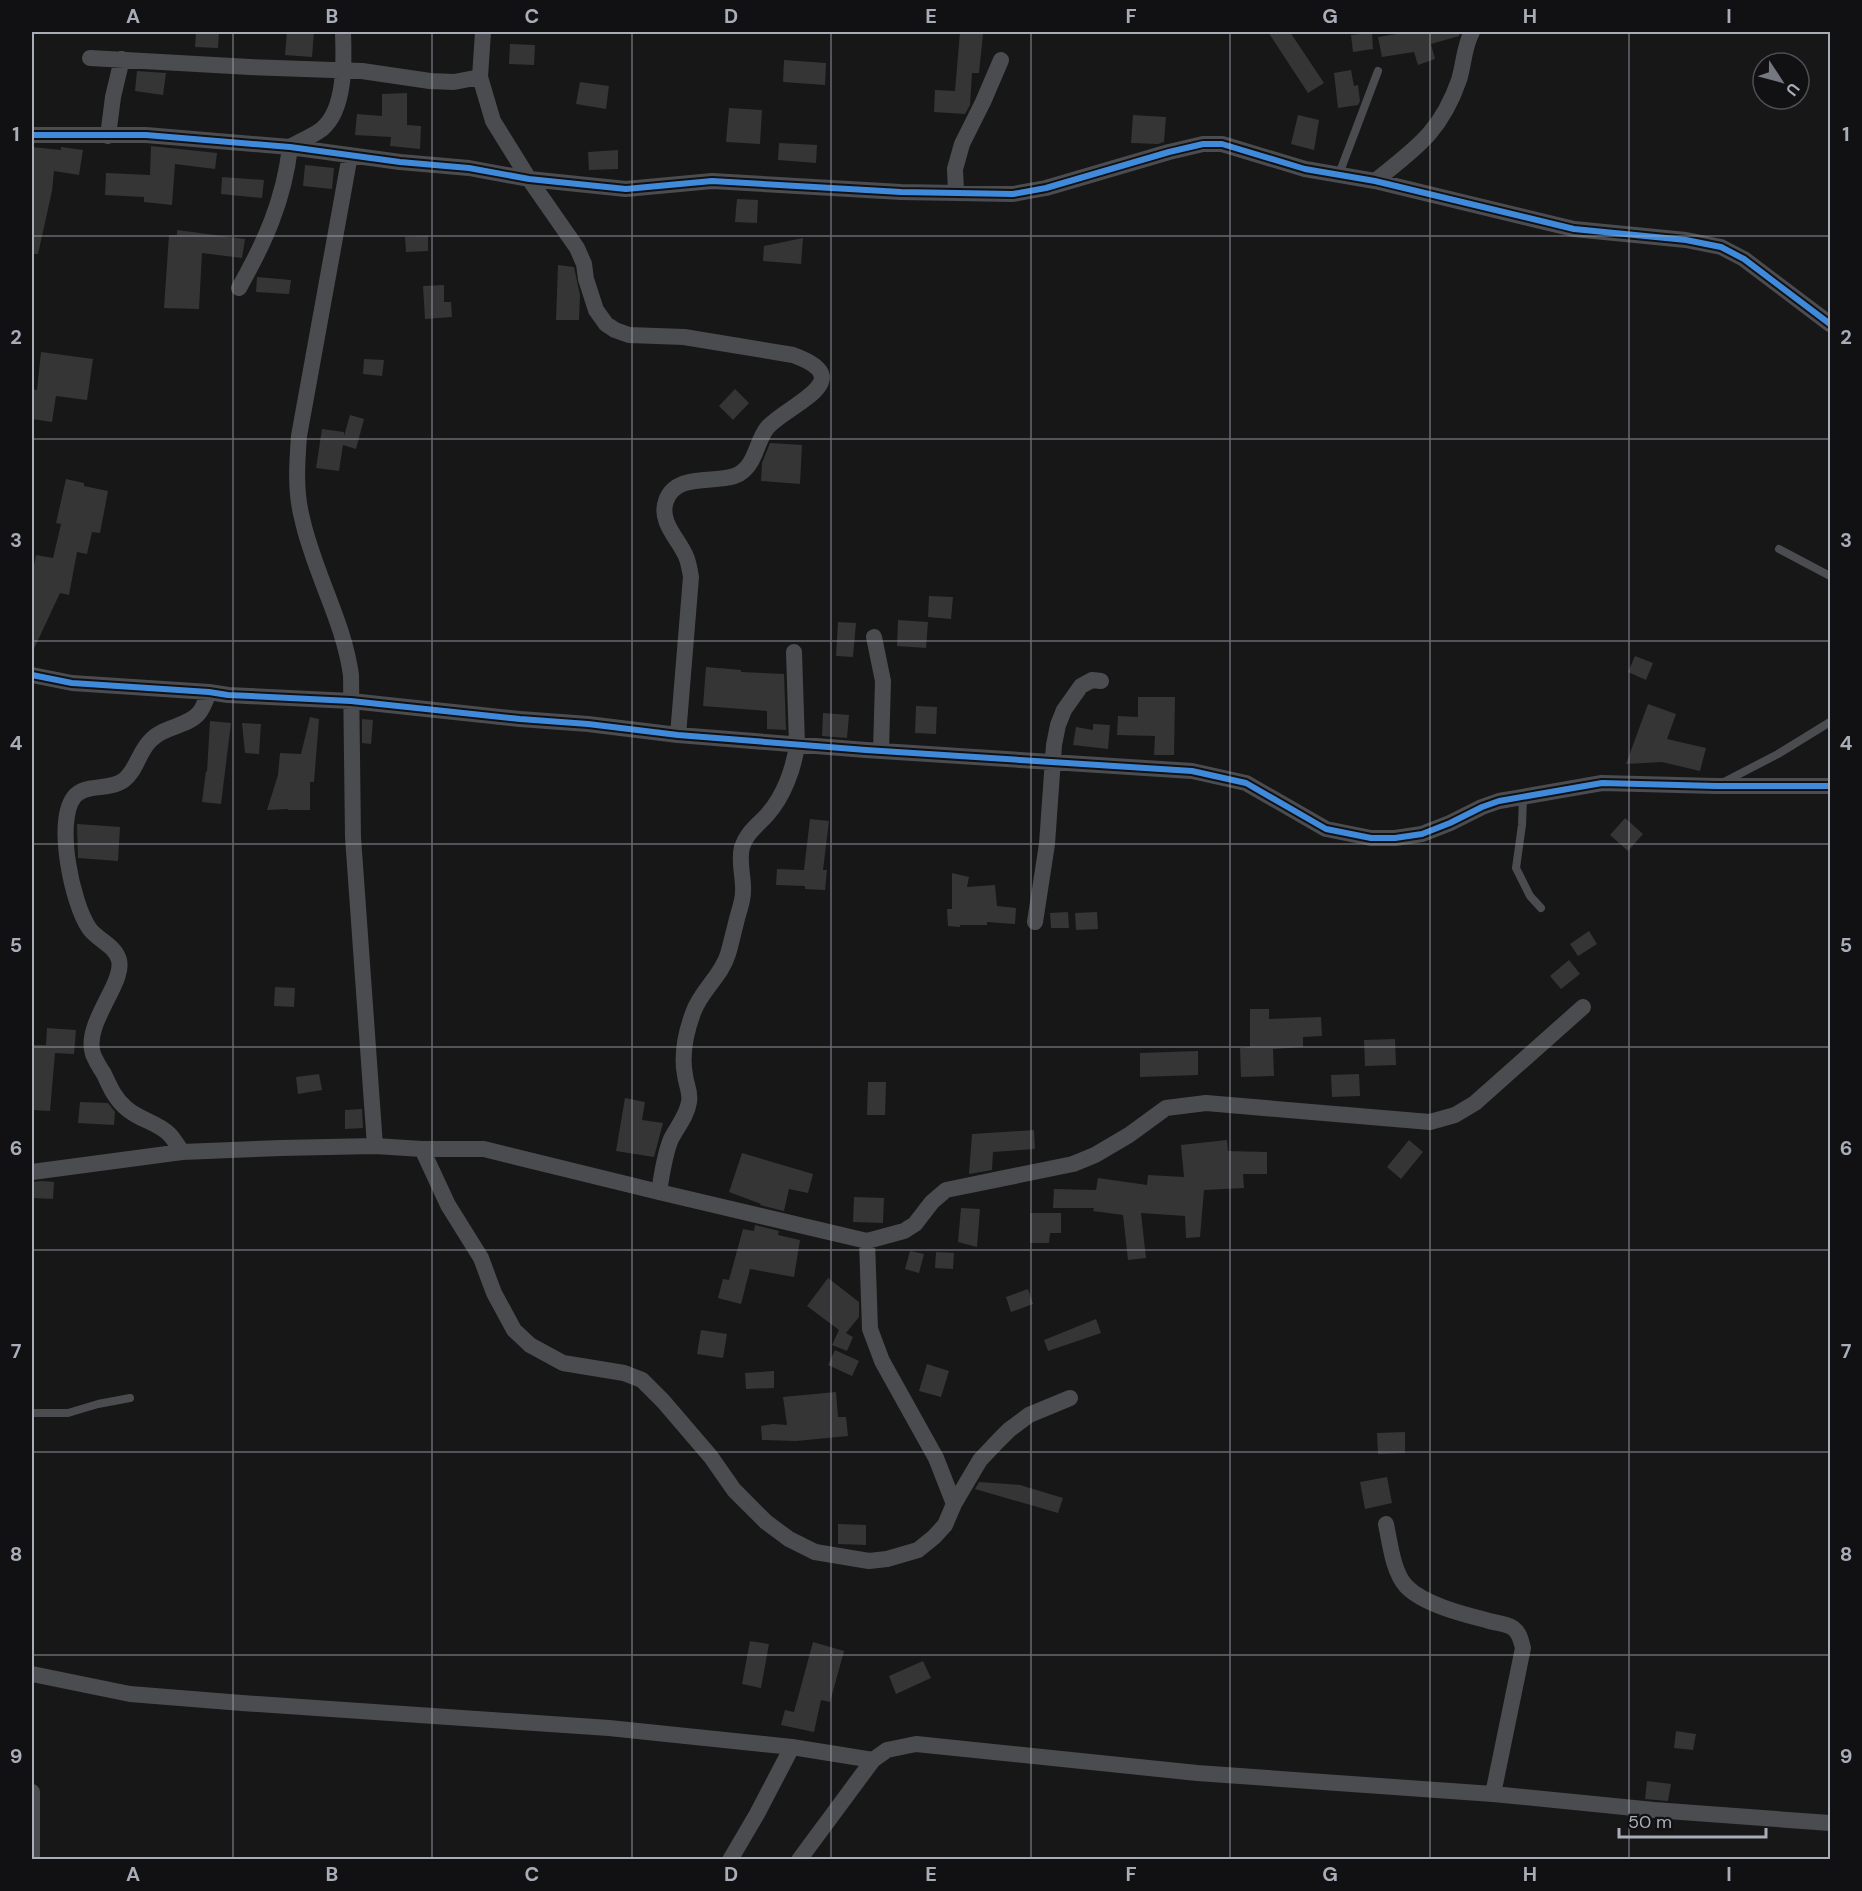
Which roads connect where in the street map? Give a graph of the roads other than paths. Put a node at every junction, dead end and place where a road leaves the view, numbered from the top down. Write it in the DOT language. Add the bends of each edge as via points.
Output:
graph roads {
  1 [pos="343,32"];
  2 [pos="483,32"];
  3 [pos="1472,32"];
  4 [pos="90,58"];
  5 [pos="122,59"];
  6 [pos="1001,60"];
  7 [pos="342,70"];
  8 [pos="1378,71"];
  9 [pos="480,76"];
  10 [pos="32,135"];
  11 [pos="108,136"];
  12 [pos="290,147"];
  13 [pos="350,155"];
  14 [pos="1339,174"];
  15 [pos="529,179"];
  16 [pos="1375,181"];
  17 [pos="956,192"];
  18 [pos="239,288"];
  19 [pos="1830,324"];
  20 [pos="1779,549"];
  21 [pos="1830,576"];
  22 [pos="874,637"];
  23 [pos="794,652"];
  24 [pos="32,675"];
  25 [pos="1101,681"];
  26 [pos="209,692"];
  27 [pos="351,701"];
  28 [pos="1830,722"];
  29 [pos="678,735"];
  30 [pos="797,744"];
  31 [pos="881,751"];
  32 [pos="1054,762"];
  33 [pos="1716,786"];
  34 [pos="1830,786"];
  35 [pos="1523,798"];
  36 [pos="1541,908"];
  37 [pos="1035,922"];
  38 [pos="1583,1007"];
  39 [pos="375,1146"];
  40 [pos="422,1149"];
  41 [pos="182,1152"];
  42 [pos="32,1172"];
  43 [pos="658,1192"];
  44 [pos="867,1241"];
  45 [pos="130,1398"];
  46 [pos="1070,1398"];
  47 [pos="32,1413"];
  48 [pos="954,1504"];
  49 [pos="1386,1524"];
  50 [pos="32,1674"];
  51 [pos="792,1747"];
  52 [pos="873,1760"];
  53 [pos="32,1792"];
  54 [pos="1493,1794"];
  55 [pos="1830,1824"];
  56 [pos="32,1860"];
  57 [pos="730,1860"];
  58 [pos="799,1860"];
  1 -- 7 [label="street"];
  2 -- 9 [label="street"];
  3 -- 16 [label="street" via="1450,104 1434,130"];
  4 -- 5 [label="street"];
  5 -- 7 [label="street"];
  5 -- 11 [label="street"];
  6 -- 17 [label="street" via="962,144 955,169"];
  7 -- 9 [label="street" via="430,81 454,82"];
  7 -- 12 [label="street" via="341,94 333,116 322,129"];
  8 -- 14 [label="lane"];
  9 -- 15 [label="street" via="493,121"];
  10 -- 11 [label="street"];
  11 -- 12 [label="street" via="146,135"];
  12 -- 13 [label="street"];
  12 -- 18 [label="street" via="278,206"];
  13 -- 15 [label="street"];
  13 -- 27 [label="street" via="299,436 297,476 302,517 347,649"];
  14 -- 16 [label="street"];
  14 -- 17 [label="street" via="1305,169 1222,144 1203,144 1046,188 1013,194"];
  15 -- 17 [label="street" via="626,189 712,181"];
  15 -- 29 [label="street" via="577,248 597,310 606,324 629,335 684,337 793,355 807,360 820,374 817,390 774,421 765,431 753,459 740,473 684,484 671,492 666,501 667,523 687,558 691,577"];
  16 -- 19 [label="street" via="1574,229 1721,247 1744,258"];
  20 -- 21 [label="lane"];
  22 -- 31 [label="street" via="883,681"];
  23 -- 30 [label="street"];
  24 -- 26 [label="street" via="72,683"];
  25 -- 32 [label="street" via="1092,680 1081,686 1064,710 1058,725"];
  26 -- 27 [label="street"];
  26 -- 41 [label="street" via="193,718 152,738 125,780 75,795 66,818 68,864 82,917 120,963 91,1040 92,1053 115,1097 127,1109 170,1134"];
  27 -- 29 [label="street"];
  27 -- 39 [label="street" via="353,837"];
  28 -- 33 [label="lane"];
  29 -- 30 [label="street"];
  30 -- 31 [label="street"];
  30 -- 43 [label="street" via="782,792 741,849 743,895 728,956 716,979 697,1001 692,1016 683,1063 689,1101 664,1157"];
  31 -- 32 [label="street"];
  32 -- 35 [label="street" via="1192,771 1246,783 1326,829 1371,838 1422,834 1482,807"];
  32 -- 37 [label="street"];
  33 -- 34 [label="street"];
  33 -- 35 [label="street" via="1602,783"];
  35 -- 36 [label="lane" via="1516,868"];
  38 -- 44 [label="street" via="1475,1103 1455,1115 1430,1122 1206,1102 1166,1108 1129,1135 1073,1164 946,1190 915,1224"];
  39 -- 40 [label="street"];
  39 -- 41 [label="street"];
  40 -- 43 [label="street" via="484,1149"];
  40 -- 48 [label="street" via="448,1205 481,1258 514,1330 530,1345 563,1363 624,1373 642,1380 711,1457 734,1490 789,1539 815,1552 854,1560 887,1559 918,1550 934,1537 945,1525"];
  41 -- 42 [label="street"];
  43 -- 44 [label="street"];
  44 -- 48 [label="street" via="870,1329 882,1360 936,1458"];
  45 -- 47 [label="lane" via="68,1413"];
  46 -- 48 [label="street" via="1029,1415 1009,1430 980,1460"];
  49 -- 54 [label="street" via="1393,1561 1404,1584 1419,1596 1464,1615 1509,1626 1520,1638 1523,1648"];
  50 -- 51 [label="street" via="130,1694 609,1728"];
  51 -- 52 [label="street"];
  51 -- 57 [label="street"];
  52 -- 54 [label="street" via="887,1749 916,1744 1197,1773"];
  52 -- 58 [label="street"];
  53 -- 56 [label="street"];
  54 -- 55 [label="street"];
}
